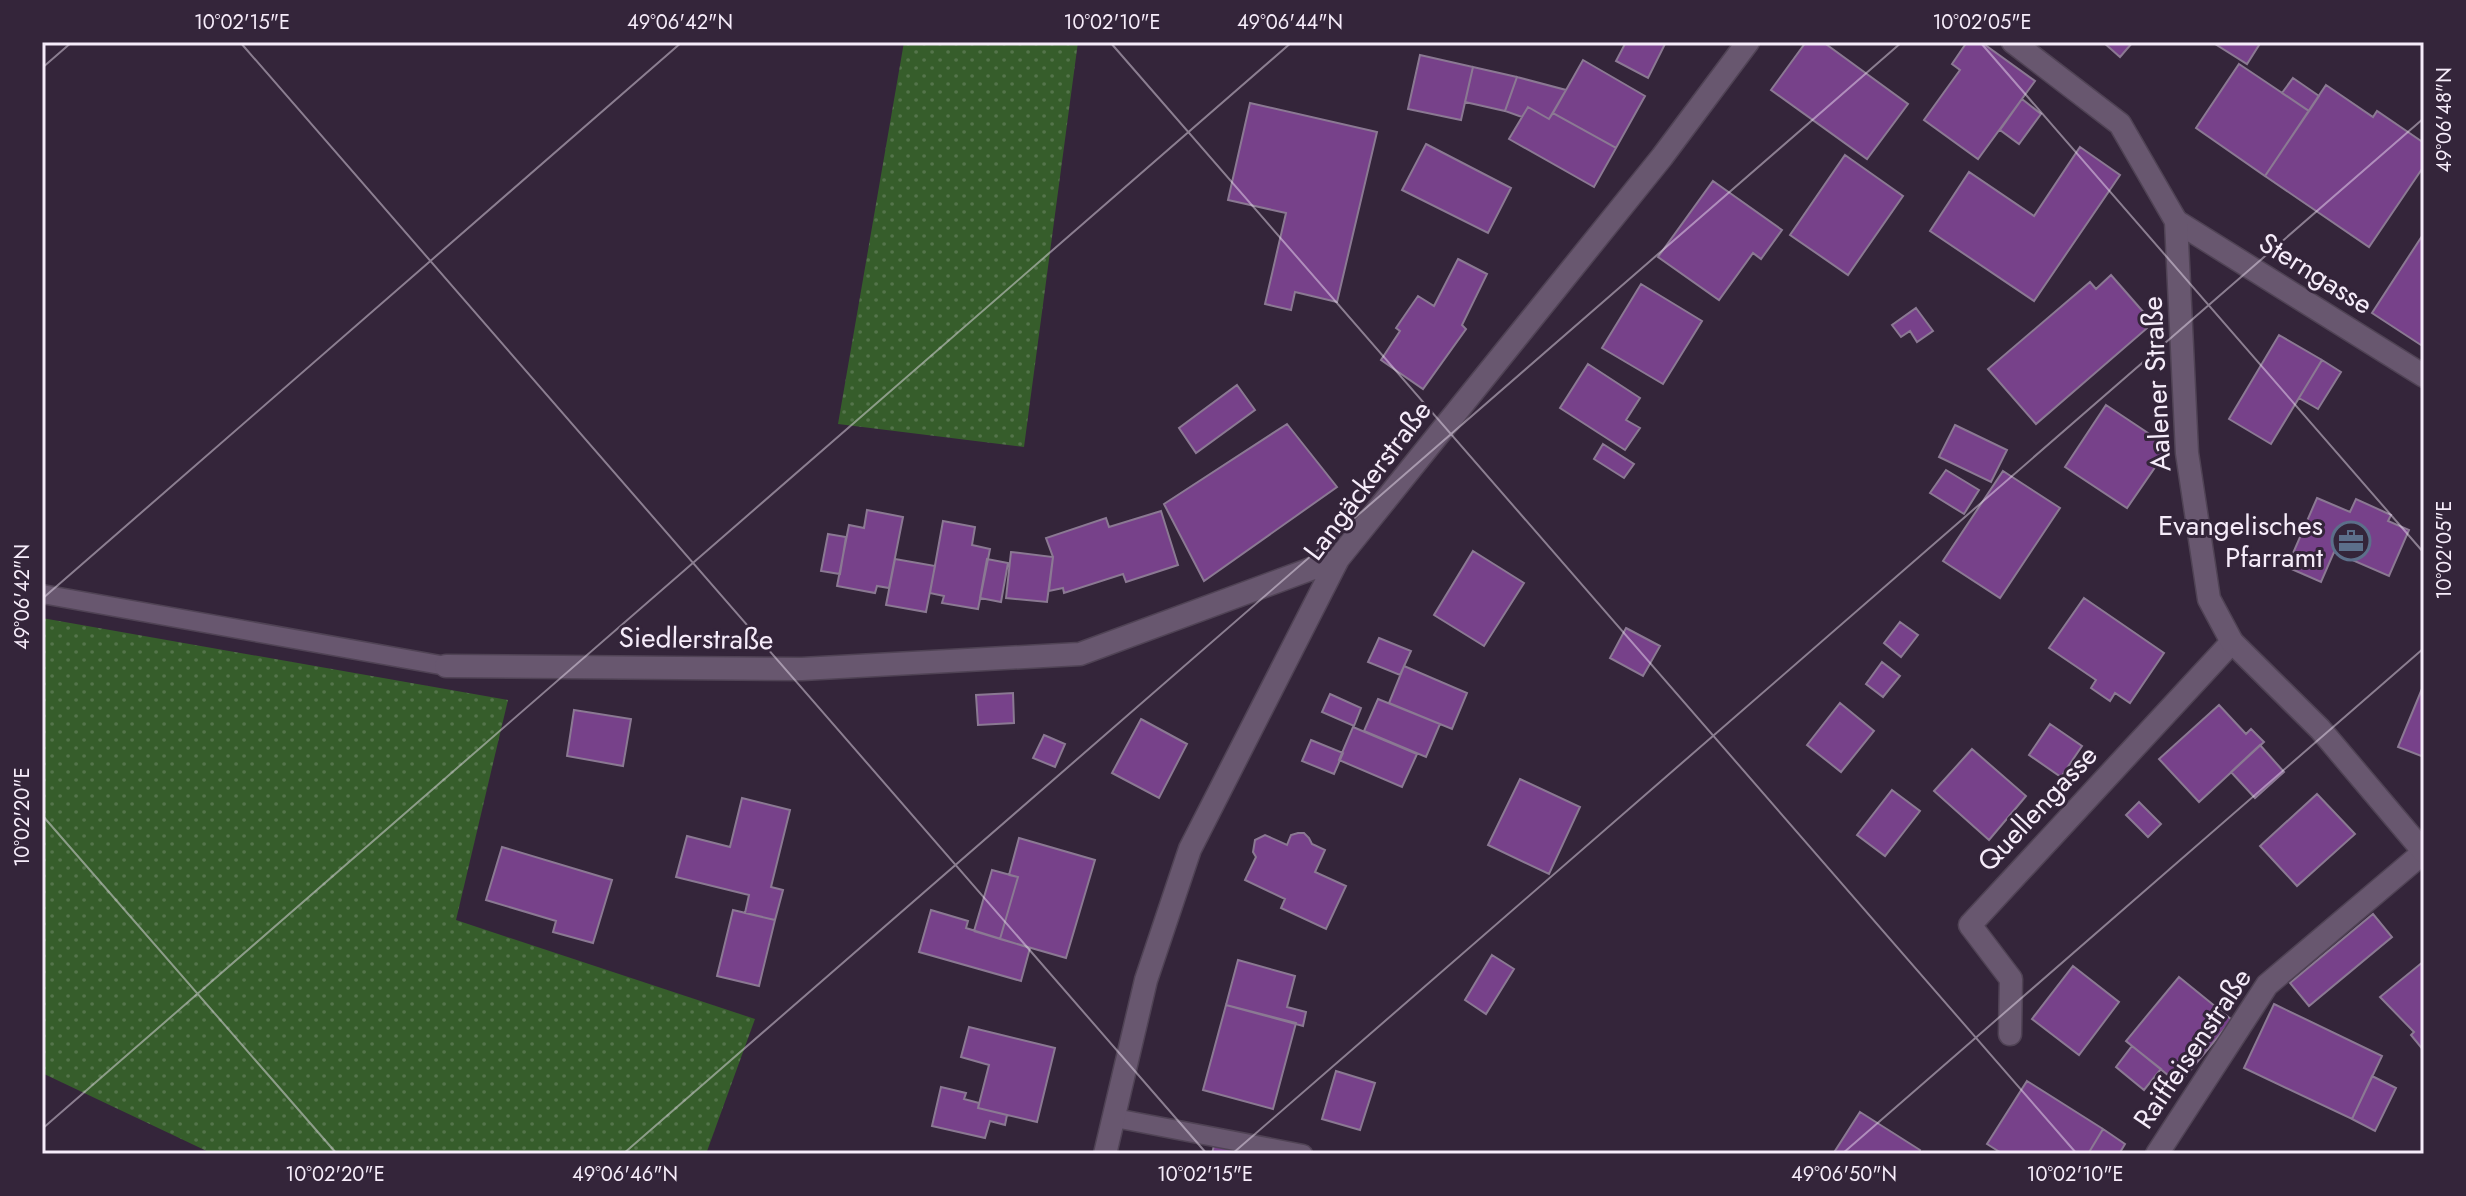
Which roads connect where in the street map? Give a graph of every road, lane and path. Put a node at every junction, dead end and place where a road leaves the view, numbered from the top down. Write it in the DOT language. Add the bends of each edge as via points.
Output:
graph roads {
  1 [pos="1748,42"];
  2 [pos="2013,42"];
  3 [pos="2176,221"];
  4 [pos="2424,376"];
  5 [pos="1338,559"];
  6 [pos="42,594"];
  7 [pos="2232,642"];
  8 [pos="446,666"];
  9 [pos="2424,852"];
  10 [pos="2010,1034"];
  11 [pos="1115,1118"];
  12 [pos="1105,1154"];
  13 [pos="1303,1154"];
  14 [pos="2157,1154"];
  1 -- 5 [label="street, Langäckerstraße" via="1662,157"];
  2 -- 3 [label="street, Aalener Straße" via="2120,124"];
  3 -- 4 [label="street, Sterngasse"];
  3 -- 7 [label="street, Aalener Straße" via="2187,453 2209,599"];
  5 -- 8 [label="street, Siedlerstraße" via="1080,654 802,669"];
  5 -- 11 [label="street, Langäckerstraße" via="1190,849 1146,980"];
  6 -- 8 [label="lane, Siedlerstraße"];
  7 -- 9 [label="street, Aalener Straße" via="2320,729"];
  7 -- 10 [label="street, Quellengasse" via="1970,925 2011,979"];
  9 -- 14 [label="street, Raiffeisenstraße" via="2267,985"];
  11 -- 12 [label="street, Langäckerstraße"];
  11 -- 13 [label="lane"];
}
